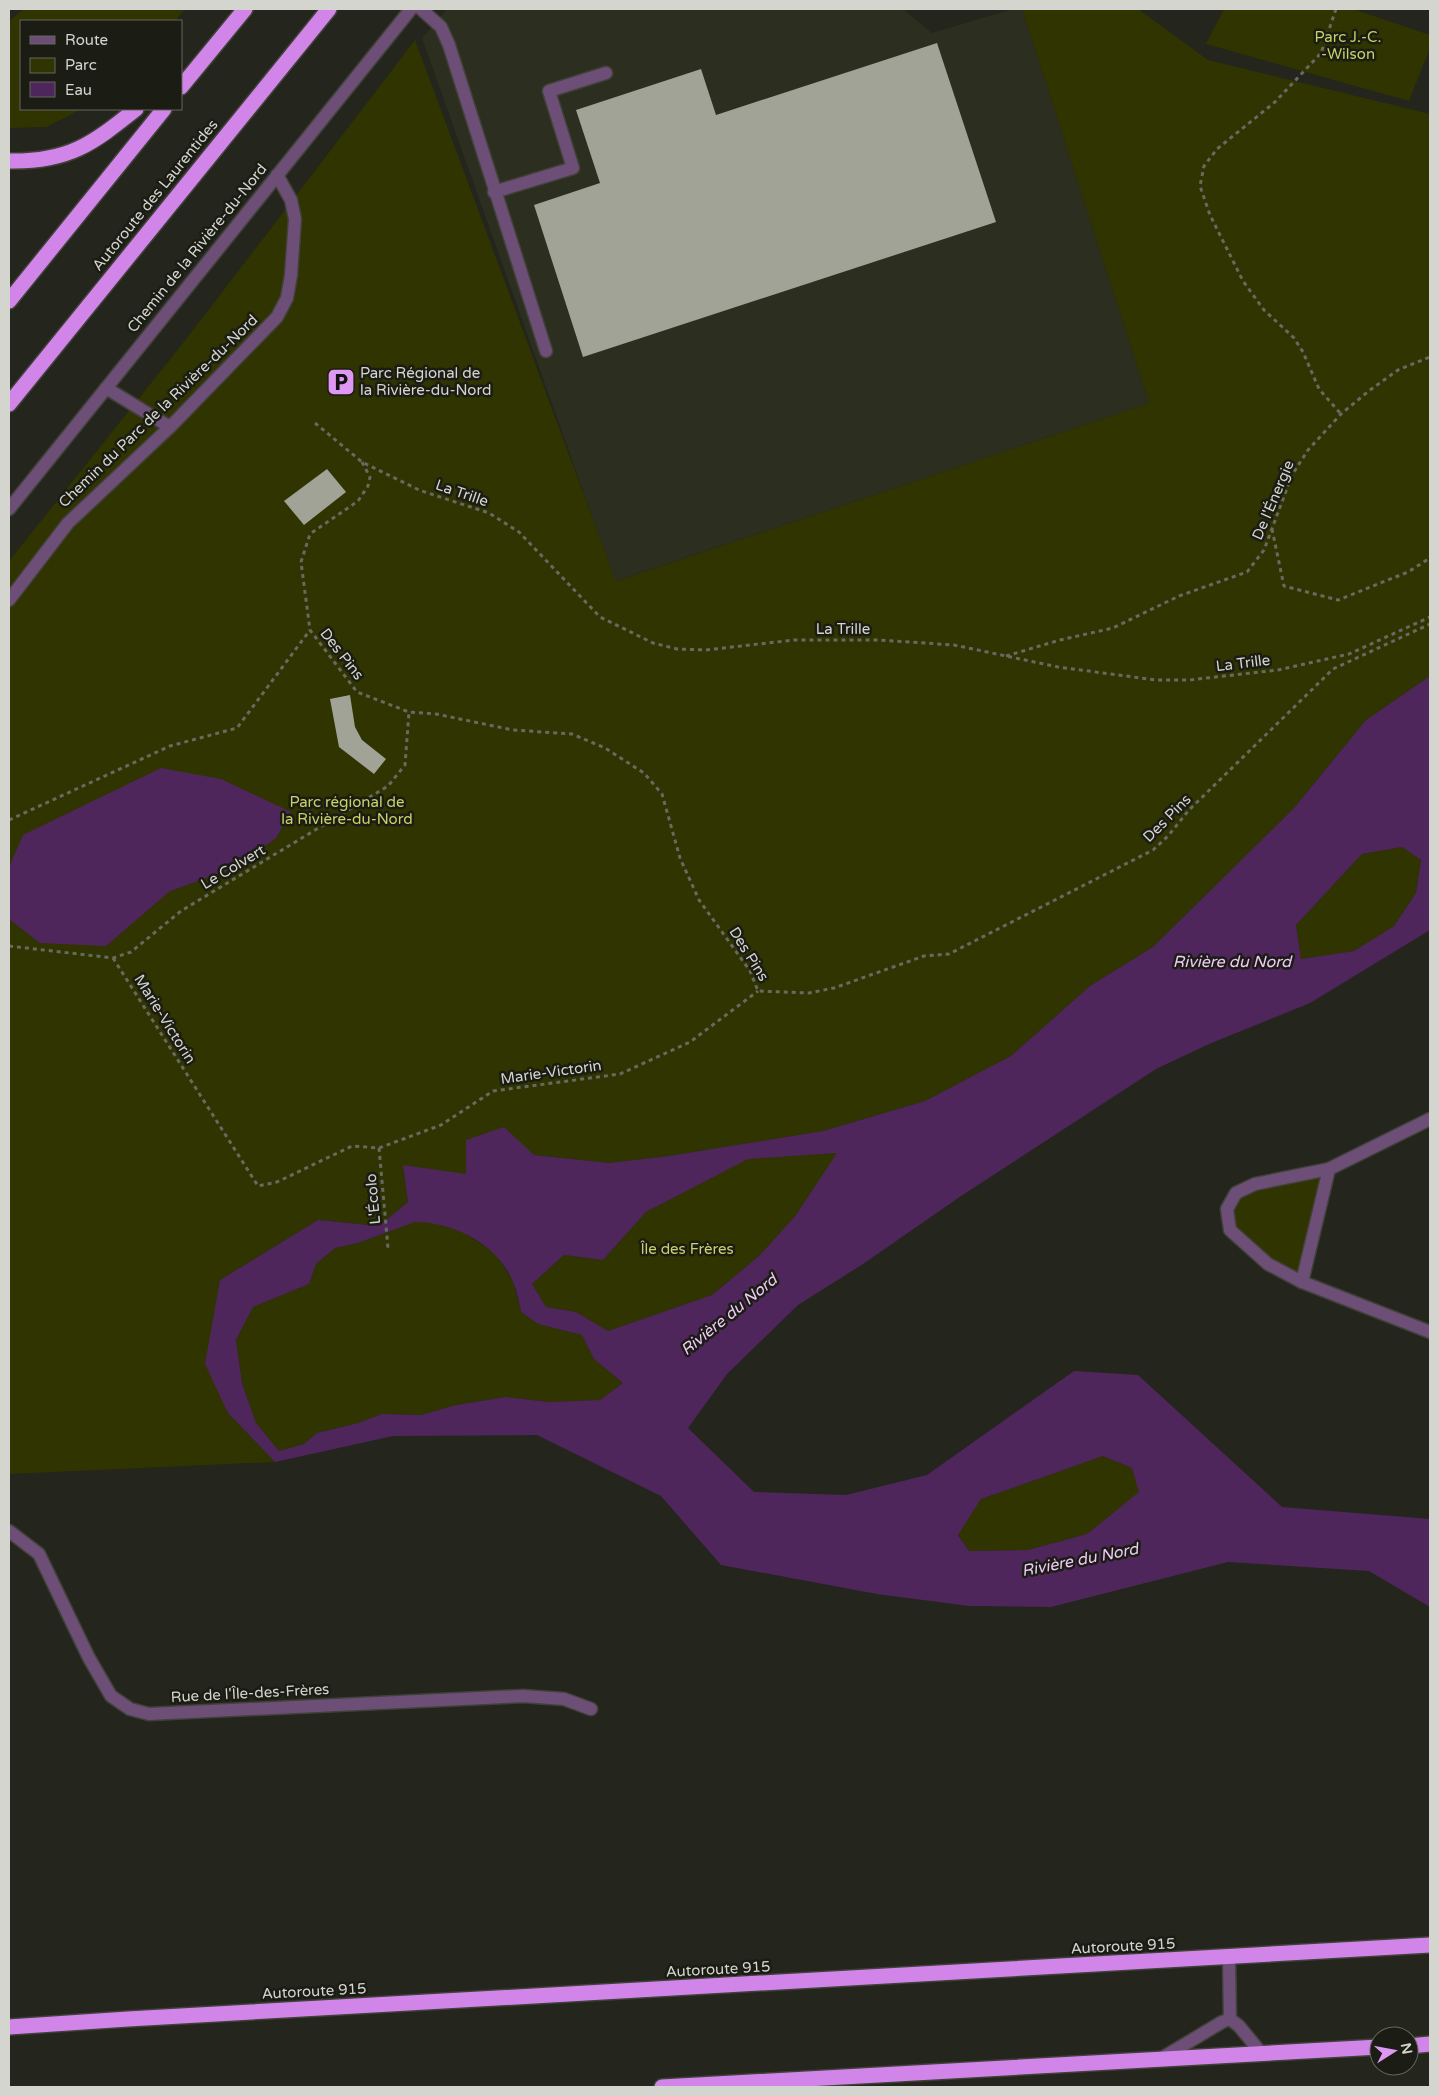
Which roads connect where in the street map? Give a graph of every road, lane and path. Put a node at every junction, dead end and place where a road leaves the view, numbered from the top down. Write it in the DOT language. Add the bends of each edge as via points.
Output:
graph roads {
  1 [pos="245,9"];
  2 [pos="329,9"];
  3 [pos="411,9"];
  4 [pos="421,9"];
  5 [pos="1336,9"];
  6 [pos="214,47"];
  7 [pos="182,72"];
  8 [pos="606,73"];
  9 [pos="182,86"];
  10 [pos="135,110"];
  11 [pos="163,110"];
  12 [pos="9,161"];
  13 [pos="277,175"];
  14 [pos="494,192"];
  15 [pos="9,301"];
  16 [pos="546,351"];
  17 [pos="1430,358"];
  18 [pos="106,388"];
  19 [pos="9,404"];
  20 [pos="1341,414"];
  21 [pos="315,423"];
  22 [pos="170,427"];
  23 [pos="362,462"];
  24 [pos="9,509"];
  25 [pos="1272,528"];
  26 [pos="1430,558"];
  27 [pos="9,600"];
  28 [pos="1430,617"];
  29 [pos="1430,624"];
  30 [pos="310,630"];
  31 [pos="1006,656"];
  32 [pos="410,712"];
  33 [pos="9,820"];
  34 [pos="9,946"];
  35 [pos="113,958"];
  36 [pos="758,991"];
  37 [pos="1430,1119"];
  38 [pos="379,1148"];
  39 [pos="1329,1168"];
  40 [pos="388,1248"];
  41 [pos="1302,1282"];
  42 [pos="1430,1332"];
  43 [pos="9,1531"];
  44 [pos="591,1709"];
  45 [pos="1430,1946"];
  46 [pos="1229,1957"];
  47 [pos="1230,2019"];
  48 [pos="9,2028"];
  49 [pos="1369,2048"];
  50 [pos="1262,2054"];
  51 [pos="1160,2060"];
  52 [pos="794,2080"];
  53 [pos="662,2087"];
  54 [pos="746,2087"];
  1 -- 6 [label="highway"];
  2 -- 19 [label="highway, Autoroute des Laurentides"];
  3 -- 13 [label="street, Chemin de la Rivière-du-Nord"];
  4 -- 14 [label="street" via="436,21 445,34"];
  5 -- 20 [label="path" via="1321,53 1275,102 1217,149 1204,166 1200,186 1210,215 1243,281 1264,310 1294,338 1304,352 1319,389"];
  6 -- 7 [label="highway"];
  6 -- 9 [label="highway"];
  8 -- 14 [label="street" via="549,91 572,168"];
  10 -- 12 [label="highway" via="86,146 48,158"];
  11 -- 15 [label="highway"];
  13 -- 18 [label="street, Chemin de la Rivière-du-Nord"];
  13 -- 22 [label="street, Chemin du Parc de la Rivière-du-Nord" via="288,193 294,219 287,298 277,317"];
  14 -- 16 [label="street"];
  17 -- 20 [label="path, De l'Énergie" via="1398,370"];
  18 -- 22 [label="street"];
  18 -- 24 [label="street, Chemin de la Rivière-du-Nord"];
  20 -- 25 [label="path, De l'Énergie" via="1308,450 1292,475"];
  21 -- 23 [label="path, La Trille"];
  22 -- 27 [label="street, Chemin du Parc de la Rivière-du-Nord" via="68,523"];
  23 -- 30 [label="path, Des Pins" via="370,477 368,486 358,501 310,534 301,562"];
  23 -- 31 [label="path, La Trille" via="418,490 489,513 520,532 600,617 653,643 677,649 706,650 794,640 879,640 954,645"];
  25 -- 26 [label="path" via="1284,586 1338,600 1408,572"];
  25 -- 31 [label="path, De l'Énergie" via="1264,550 1247,572 1179,596 1113,628"];
  28 -- 31 [label="path, La Trille" via="1349,654 1278,670 1189,680 1156,680 1058,667"];
  29 -- 36 [label="path, Des Pins" via="1333,670 1189,810 1153,850 948,954 924,956 834,988 809,993"];
  30 -- 32 [label="path, Des Pins" via="357,692"];
  30 -- 33 [label="path" via="237,728 170,746"];
  32 -- 35 [label="path, Le Colvert" via="405,766 388,786 181,911 131,952"];
  32 -- 36 [label="path, Des Pins" via="436,714 513,730 572,734 605,748 644,773 662,794 680,858 699,900 750,971"];
  34 -- 35 [label="path"];
  35 -- 38 [label="path, Marie-Victorin" via="258,1186 277,1182 352,1146"];
  36 -- 38 [label="path, Marie-Victorin" via="690,1042 620,1074 493,1091 441,1125"];
  37 -- 39 [label="street"];
  38 -- 40 [label="path, L'Écolo"];
  39 -- 41 [label="street"];
  39 -- 41 [label="street" via="1255,1184 1236,1194 1227,1209 1230,1230 1268,1264"];
  41 -- 42 [label="street"];
  43 -- 44 [label="street, Rue de l'Île-des-Frères" via="39,1554 111,1696 130,1709 149,1714 523,1696 564,1699"];
  45 -- 46 [label="highway, Autoroute 915"];
  46 -- 47 [label="street"];
  46 -- 48 [label="highway, Autoroute 915"];
  47 -- 50 [label="street" via="1240,2026"];
  47 -- 51 [label="street"];
  49 -- 50 [label="highway"];
  50 -- 51 [label="highway"];
  51 -- 52 [label="highway"];
  52 -- 53 [label="highway"];
  52 -- 54 [label="highway"];
}
